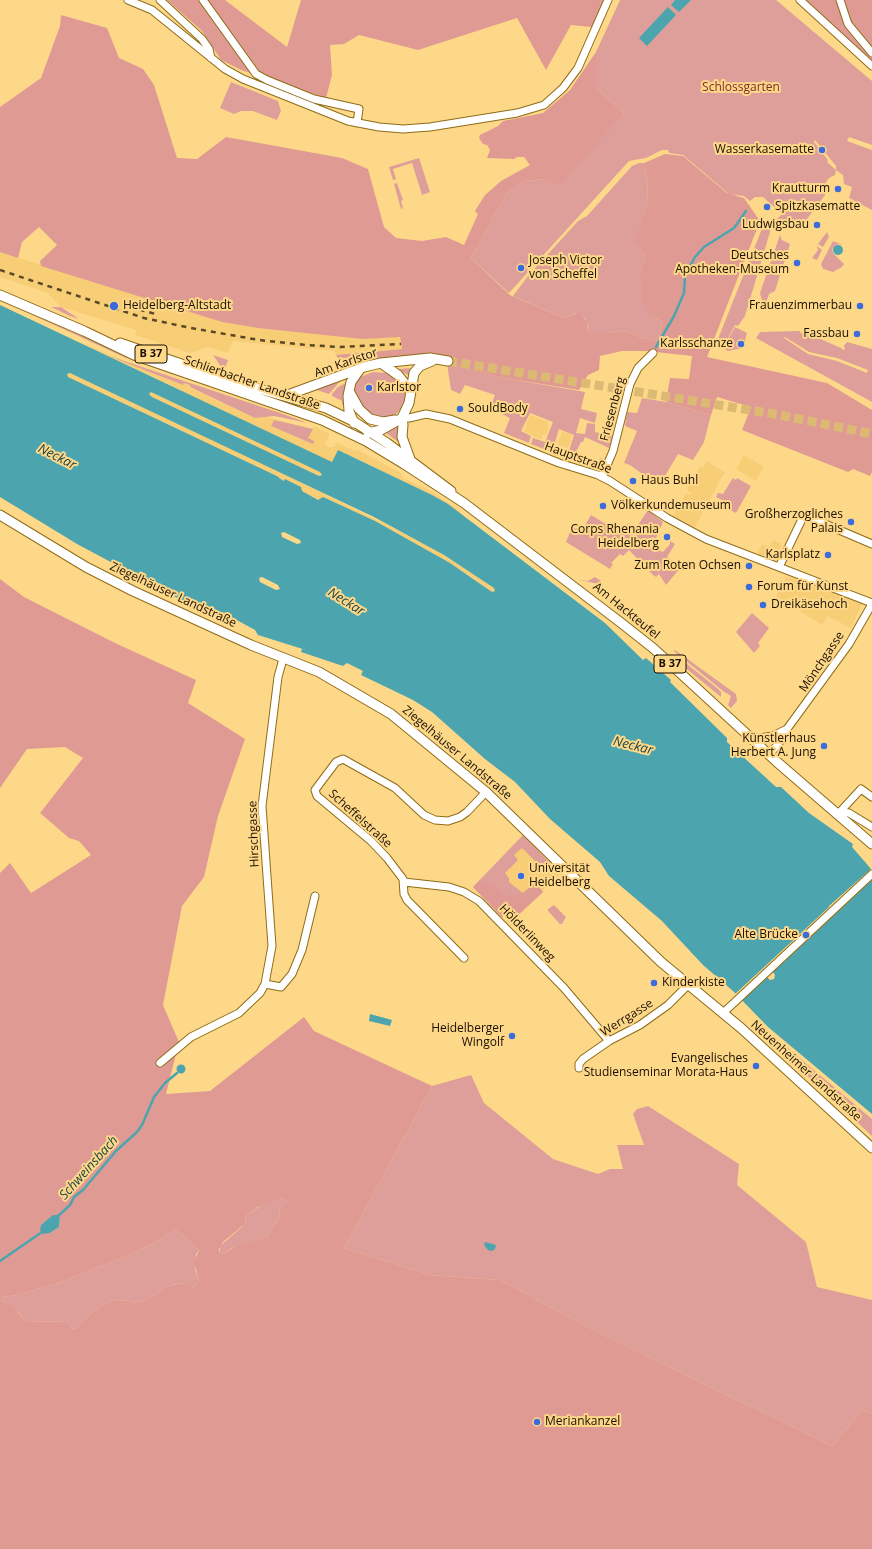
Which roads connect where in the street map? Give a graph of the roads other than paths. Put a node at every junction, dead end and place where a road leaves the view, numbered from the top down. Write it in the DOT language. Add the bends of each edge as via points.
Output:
graph roads {
  1 [pos="128,0"];
  2 [pos="160,0"];
  3 [pos="203,0"];
  4 [pos="608,0"];
  5 [pos="800,0"];
  6 [pos="840,0"];
  7 [pos="872,53"];
  8 [pos="211,58"];
  9 [pos="872,66"];
  10 [pos="357,123"];
  11 [pos="0,294"];
  12 [pos="84,331"];
  13 [pos="653,353"];
  14 [pos="381,363"];
  15 [pos="360,369"];
  16 [pos="410,390"];
  17 [pos="349,391"];
  18 [pos="284,396"];
  19 [pos="402,418"];
  20 [pos="353,421"];
  21 [pos="371,432"];
  22 [pos="360,437"];
  23 [pos="410,459"];
  24 [pos="602,477"];
  25 [pos="464,503"];
  26 [pos="0,515"];
  27 [pos="872,544"];
  28 [pos="779,567"];
  29 [pos="872,604"];
  30 [pos="283,659"];
  31 [pos="787,729"];
  32 [pos="751,738"];
  33 [pos="769,754"];
  34 [pos="486,792"];
  35 [pos="872,797"];
  36 [pos="837,815"];
  37 [pos="872,827"];
  38 [pos="872,844"];
  39 [pos="872,874"];
  40 [pos="404,882"];
  41 [pos="316,896"];
  42 [pos="464,958"];
  43 [pos="265,984"];
  44 [pos="688,985"];
  45 [pos="726,1010"];
  46 [pos="609,1041"];
  47 [pos="160,1063"];
  48 [pos="579,1068"];
  49 [pos="872,1148"];
  1 -- 8 [label="street" via="152,10"];
  2 -- 8 [label="street" via="202,39 209,49"];
  3 -- 10 [label="street" via="256,74 314,99 359,110"];
  4 -- 10 [label="street" via="578,68 563,88 540,107 430,127 396,128"];
  5 -- 9 [label="street"];
  6 -- 7 [label="street" via="848,24"];
  8 -- 10 [label="street" via="227,71 243,79"];
  11 -- 12 [label="main road, Schlierbacher Landstraße / B 37"];
  12 -- 18 [label="main road, Schlierbacher Landstraße / B 37" via="224,379"];
  12 -- 22 [label="main road, Schlierbacher Landstraße / B 37" via="134,355 293,409"];
  13 -- 24 [label="street, Friesenberg" via="638,368 630,384 613,451"];
  14 -- 15 [label="main road, Am Karlstor"];
  14 -- 16 [label="main road" via="398,375"];
  14 -- 16 [label="main road, Am Karlstor" via="430,358 448,361 432,361 420,366 414,373"];
  15 -- 17 [label="main road" via="351,382"];
  15 -- 18 [label="main road, Am Karlstor"];
  16 -- 19 [label="main road, Am Karlstor" via="409,404"];
  17 -- 19 [label="main road" via="359,409 370,419 383,422"];
  17 -- 20 [label="main road" via="348,404"];
  18 -- 20 [label="main road, Schlierbacher Landstraße / B 37" via="316,404"];
  19 -- 21 [label="main road" via="387,428"];
  19 -- 23 [label="main road" via="402,438"];
  19 -- 24 [label="street, Hauptstraße" via="423,414 450,419 559,463"];
  20 -- 21 [label="main road, Am Hackteufel / B 37"];
  20 -- 22 [label="main road"];
  21 -- 22 [label="main road"];
  21 -- 23 [label="main road, Am Hackteufel / B 37"];
  22 -- 25 [label="main road, Am Hackteufel / B 37"];
  23 -- 25 [label="main road, Am Hackteufel / B 37"];
  24 -- 28 [label="street, Hauptstraße" via="700,536"];
  25 -- 32 [label="main road, Am Hackteufel / B 37" via="653,648"];
  26 -- 30 [label="main road, Ziegelhäuser Landstraße" via="92,570"];
  27 -- 28 [label="street" via="804,515"];
  28 -- 29 [label="street, Hauptstraße"];
  29 -- 31 [label="street, Mönchgasse" via="849,644"];
  30 -- 34 [label="main road, Ziegelhäuser Landstraße" via="335,680 391,714"];
  30 -- 43 [label="street, Hirschgasse" via="278,677 262,806 272,946"];
  31 -- 32 [label="street" via="773,736"];
  31 -- 33 [label="street, Mönchgasse" via="787,733"];
  32 -- 33 [label="main road, Am Hackteufel / B 37"];
  33 -- 36 [label="main road, Am Hackteufel / B 37"];
  34 -- 40 [label="street, Scheffelstraße" via="467,812 442,822 424,815 395,788 346,760 336,762 315,790 316,794 381,851"];
  34 -- 44 [label="main road, Ziegelhäuser Landstraße"];
  35 -- 36 [label="street" via="861,789"];
  36 -- 37 [label="street" via="849,813"];
  36 -- 38 [label="main road, Am Hackteufel / B 37"];
  39 -- 45 [label="street"];
  40 -- 42 [label="street, Scheffelstraße" via="404,894 409,903"];
  40 -- 46 [label="street, Hölderlinweg" via="449,887 479,901 564,988"];
  41 -- 43 [label="street" via="302,950 292,974 281,987"];
  43 -- 47 [label="street, Hirschgasse" via="260,993 239,1013 191,1037"];
  44 -- 45 [label="main road, Ziegelhäuser Landstraße"];
  44 -- 46 [label="street, Werrgasse" via="668,1005 640,1025"];
  45 -- 49 [label="main road, Neuenheimer Landstraße"];
  46 -- 48 [label="street, Werrgasse" via="580,1062"];
}
